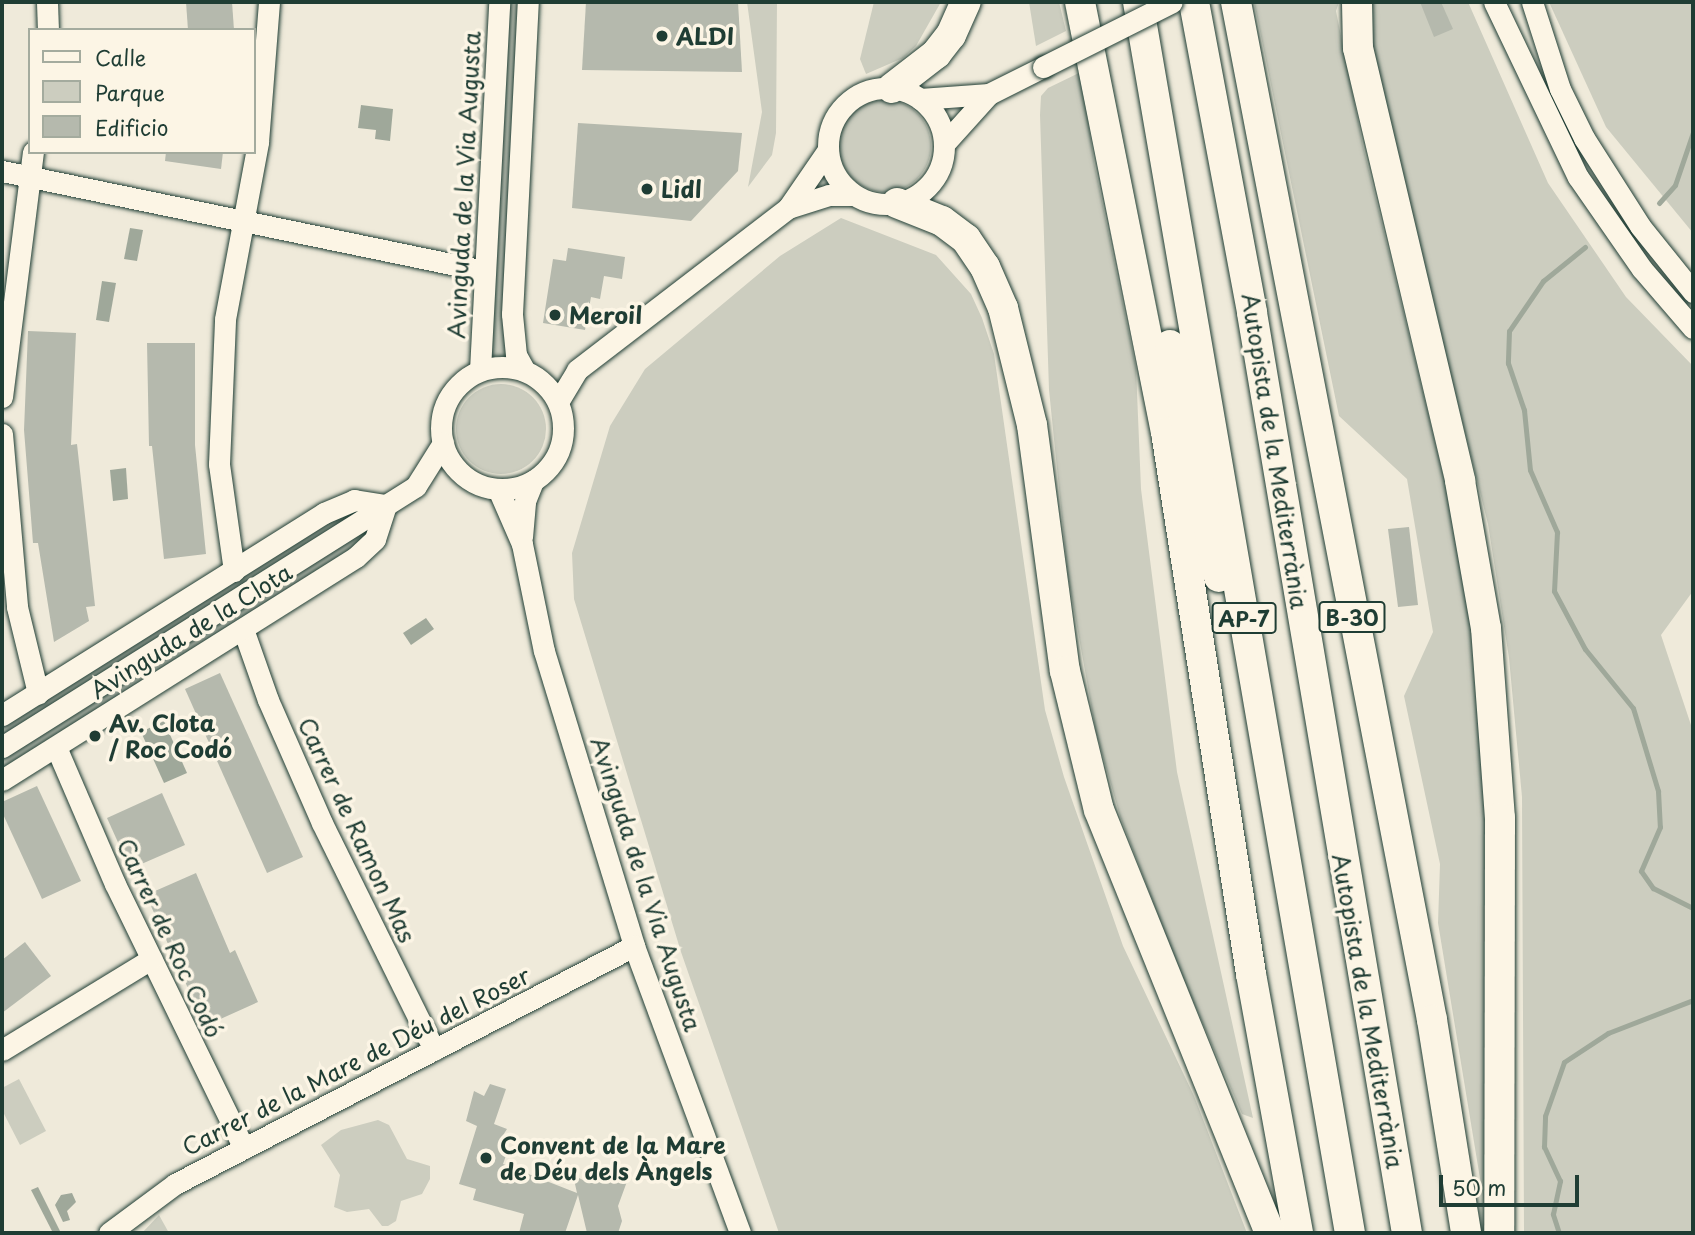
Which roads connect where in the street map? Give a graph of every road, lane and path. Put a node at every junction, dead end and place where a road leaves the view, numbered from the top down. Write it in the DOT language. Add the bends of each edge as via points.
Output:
graph roads {
  1 [pos="47,2"];
  2 [pos="269,2"];
  3 [pos="499,2"];
  4 [pos="528,2"];
  5 [pos="966,2"];
  6 [pos="1080,2"];
  7 [pos="1101,2"];
  8 [pos="1138,2"];
  9 [pos="1172,2"];
  10 [pos="1194,2"];
  11 [pos="1236,2"];
  12 [pos="1357,2"];
  13 [pos="1494,2"];
  14 [pos="1531,2"];
  15 [pos="48,28"];
  16 [pos="892,88"];
  17 [pos="989,94"];
  18 [pos="920,99"];
  19 [pos="256,142"];
  20 [pos="944,144"];
  21 [pos="827,151"];
  22 [pos="33,154"];
  23 [pos="254,154"];
  24 [pos="2,171"];
  25 [pos="30,178"];
  26 [pos="853,195"];
  27 [pos="897,203"];
  28 [pos="788,208"];
  29 [pos="244,222"];
  30 [pos="485,271"];
  31 [pos="1693,292"];
  32 [pos="1693,328"];
  33 [pos="480,370"];
  34 [pos="577,370"];
  35 [pos="534,376"];
  36 [pos="2,390"];
  37 [pos="2,397"];
  38 [pos="558,402"];
  39 [pos="2,434"];
  40 [pos="443,443"];
  41 [pos="464,475"];
  42 [pos="533,481"];
  43 [pos="416,486"];
  44 [pos="498,489"];
  45 [pos="386,505"];
  46 [pos="522,544"];
  47 [pos="234,571"];
  48 [pos="9,606"];
  49 [pos="243,629"];
  50 [pos="38,693"];
  51 [pos="2,715"];
  52 [pos="2,747"];
  53 [pos="56,747"];
  54 [pos="2,780"];
  55 [pos="1283,848"];
  56 [pos="634,946"];
  57 [pos="151,959"];
  58 [pos="2,1050"];
  59 [pos="434,1050"];
  60 [pos="244,1148"];
  61 [pos="109,1233"];
  62 [pos="740,1233"];
  63 [pos="1270,1233"];
  64 [pos="1298,1233"];
  65 [pos="1350,1233"];
  66 [pos="1407,1233"];
  67 [pos="1466,1233"];
  68 [pos="1499,1233"];
  1 -- 15 [label="street"];
  2 -- 19 [label="street" via="268,63"];
  3 -- 30 [label="street, Avinguda de la Via Augusta"];
  4 -- 35 [label="street" via="512,314 516,355"];
  5 -- 16 [label="highway" via="936,54"];
  6 -- 64 [label="highway" via="1166,432 1251,974"];
  7 -- 55 [label="highway" via="1207,528"];
  8 -- 55 [label="highway, AP-7"];
  9 -- 17 [label="street, bridge"];
  10 -- 66 [label="highway, Autopista de la Mediterrània / AP-7" via="1252,313"];
  11 -- 67 [label="highway, B-30" via="1432,1020"];
  12 -- 68 [label="highway" via="1358,48 1460,481 1486,628 1500,818"];
  13 -- 32 [label="street" via="1578,177 1642,269"];
  14 -- 31 [label="street" via="1560,89 1584,138 1640,226"];
  16 -- 18 [label="street"];
  16 -- 21 [label="street" via="867,90 845,103 831,124"];
  17 -- 18 [label="street"];
  17 -- 20 [label="street"];
  18 -- 20 [label="street" via="937,119"];
  20 -- 27 [label="street" via="942,163 929,185"];
  21 -- 26 [label="street" via="834,172"];
  21 -- 28 [label="street"];
  22 -- 25 [label="street"];
  23 -- 29 [label="street"];
  24 -- 25 [label="street"];
  25 -- 29 [label="street"];
  25 -- 36 [label="street"];
  26 -- 27 [label="street" via="871,203"];
  26 -- 28 [label="street" via="829,195"];
  27 -- 63 [label="highway" via="942,221 966,239 985,267 1003,308 1032,425 1065,671 1099,810"];
  28 -- 34 [label="street"];
  29 -- 30 [label="street"];
  29 -- 47 [label="street" via="225,319 219,464"];
  30 -- 33 [label="street, Avinguda de la Via Augusta"];
  33 -- 35 [label="street" via="502,366"];
  33 -- 40 [label="street" via="457,386 446,403"];
  34 -- 35 [label="street"];
  34 -- 38 [label="street"];
  35 -- 38 [label="street"];
  36 -- 37 [label="street"];
  38 -- 42 [label="street" via="563,425 560,449 547,470"];
  39 -- 48 [label="street"];
  40 -- 41 [label="street"];
  40 -- 43 [label="street, Avinguda de la Clota"];
  41 -- 43 [label="street, Avinguda de la Clota"];
  41 -- 44 [label="street"];
  42 -- 44 [label="street"];
  42 -- 46 [label="street, Avinguda de la Via Augusta" via="525,502"];
  43 -- 45 [label="street, Avinguda de la Clota"];
  44 -- 46 [label="street, Avinguda de la Via Augusta"];
  45 -- 47 [label="street, Avinguda de la Clota" via="354,500 324,513"];
  45 -- 49 [label="street, Avinguda de la Clota" via="375,539 356,557"];
  45 -- 52 [label="street, Avinguda de la Clota"];
  46 -- 56 [label="street, Avinguda de la Via Augusta" via="544,651"];
  47 -- 50 [label="street, Avinguda de la Clota"];
  48 -- 50 [label="street"];
  49 -- 53 [label="street, Avinguda de la Clota"];
  49 -- 59 [label="street, Carrer de Ramon Mas" via="268,700 322,823"];
  50 -- 51 [label="street, Avinguda de la Clota"];
  53 -- 54 [label="street, Avinguda de la Clota"];
  53 -- 57 [label="street, Carrer de Roc Codó"];
  55 -- 65 [label="highway, AP-7"];
  56 -- 59 [label="street, Carrer de la Mare de Déu del Roser"];
  56 -- 62 [label="street, Avinguda de la Via Augusta"];
  57 -- 58 [label="street"];
  57 -- 60 [label="street, Carrer de Roc Codó"];
  59 -- 60 [label="street, Carrer de la Mare de Déu del Roser"];
  60 -- 61 [label="street, Carrer de la Mare de Déu del Roser" via="175,1184"];
}
